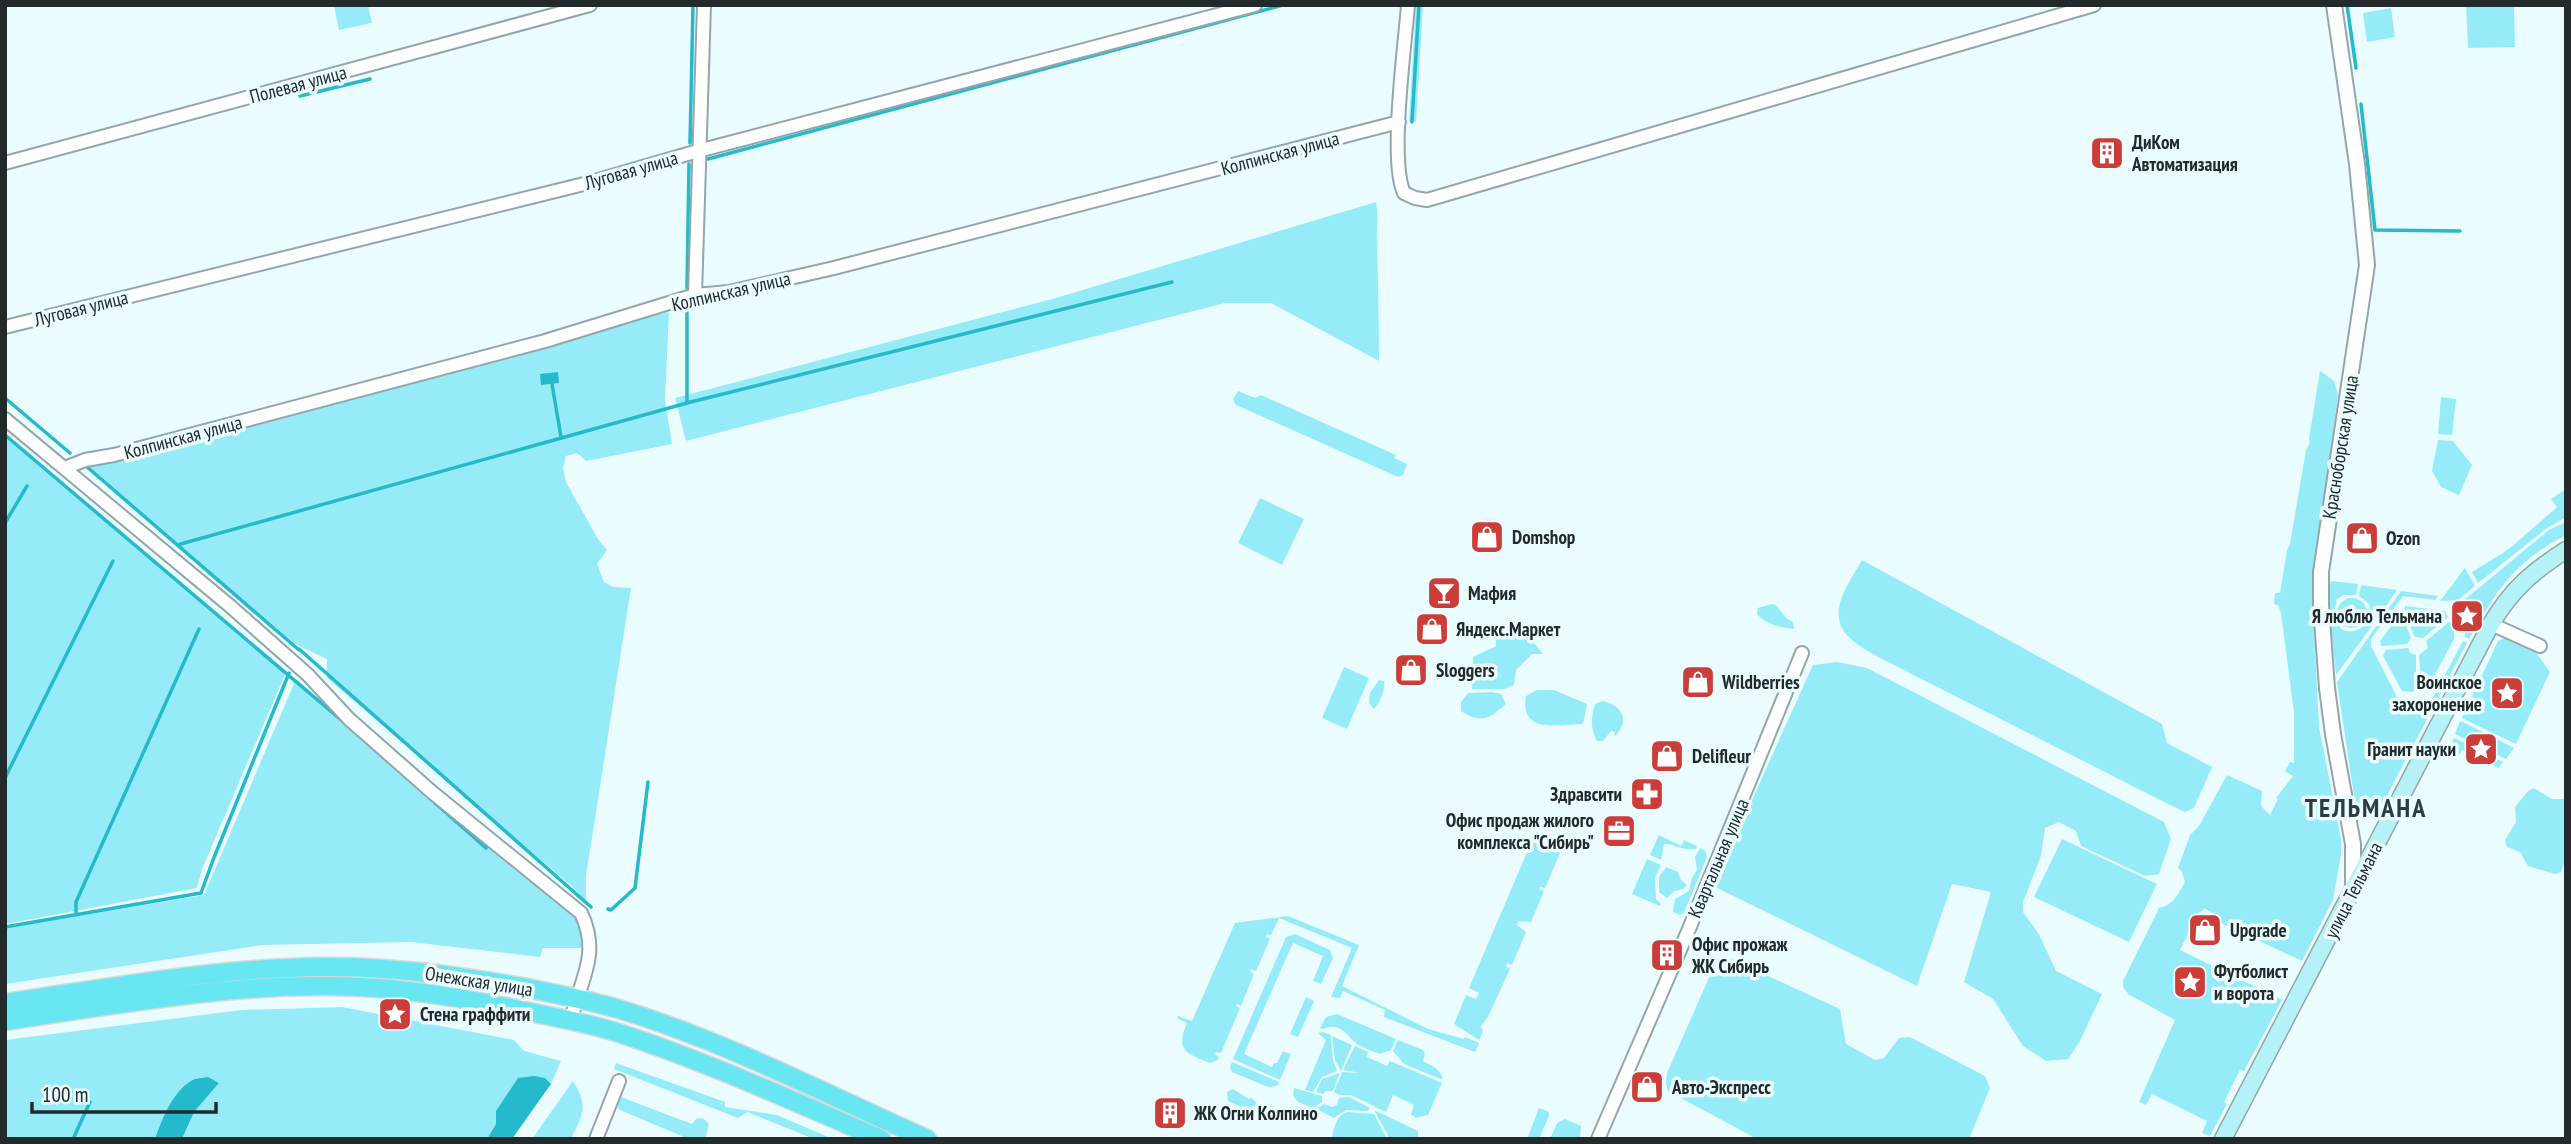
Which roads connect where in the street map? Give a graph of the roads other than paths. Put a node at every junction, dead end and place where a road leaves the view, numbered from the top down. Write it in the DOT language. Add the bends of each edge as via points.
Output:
graph roads {
  1 [pos="590,5"];
  2 [pos="704,5"];
  3 [pos="1255,5"];
  4 [pos="1408,5"];
  5 [pos="2094,5"];
  6 [pos="2334,5"];
  7 [pos="1399,122"];
  8 [pos="698,151"];
  9 [pos="5,163"];
  10 [pos="695,295"];
  11 [pos="5,327"];
  12 [pos="5,419"];
  13 [pos="65,468"];
  14 [pos="2566,550"];
  15 [pos="2491,624"];
  16 [pos="2540,646"];
  17 [pos="1802,653"];
  18 [pos="2353,888"];
  19 [pos="576,999"];
  20 [pos="5,1003"];
  21 [pos="571,1020"];
  22 [pos="5,1021"];
  23 [pos="620,1081"];
  24 [pos="596,1139"];
  25 [pos="881,1139"];
  26 [pos="928,1139"];
  27 [pos="1598,1139"];
  28 [pos="2223,1139"];
  1 -- 9 [label="street, Полевая улица"];
  2 -- 8 [label="street"];
  3 -- 8 [label="street, Луговая улица"];
  4 -- 7 [label="street"];
  5 -- 7 [label="street" via="1427,200 1404,193 1400,185"];
  6 -- 18 [label="street, Красноборская улица" via="2367,265 2321,577 2327,688 2353,844"];
  7 -- 10 [label="street, Колпинская улица" via="834,268 729,292"];
  8 -- 10 [label="street"];
  8 -- 11 [label="street, Луговая улица" via="588,183"];
  10 -- 13 [label="street, Колпинская улица" via="545,341"];
  12 -- 13 [label="street"];
  13 -- 19 [label="street" via="230,606 433,793 580,914 590,959"];
  14 -- 15 [label="main road, улица Тельмана" via="2525,579"];
  15 -- 16 [label="street"];
  15 -- 18 [label="main road, улица Тельмана"];
  17 -- 27 [label="street, Квартальная улица"];
  18 -- 28 [label="main road, улица Тельмана"];
  19 -- 20 [label="main road, Онежская улица" via="452,975 379,967 320,967 187,976"];
  19 -- 21 [label="street"];
  19 -- 26 [label="main road, Онежская улица" via="625,1011 722,1048"];
  21 -- 22 [label="main road, Онежская улица" via="472,999 325,987 188,994"];
  21 -- 25 [label="main road, Онежская улица" via="719,1070"];
  23 -- 24 [label="street"];
}
